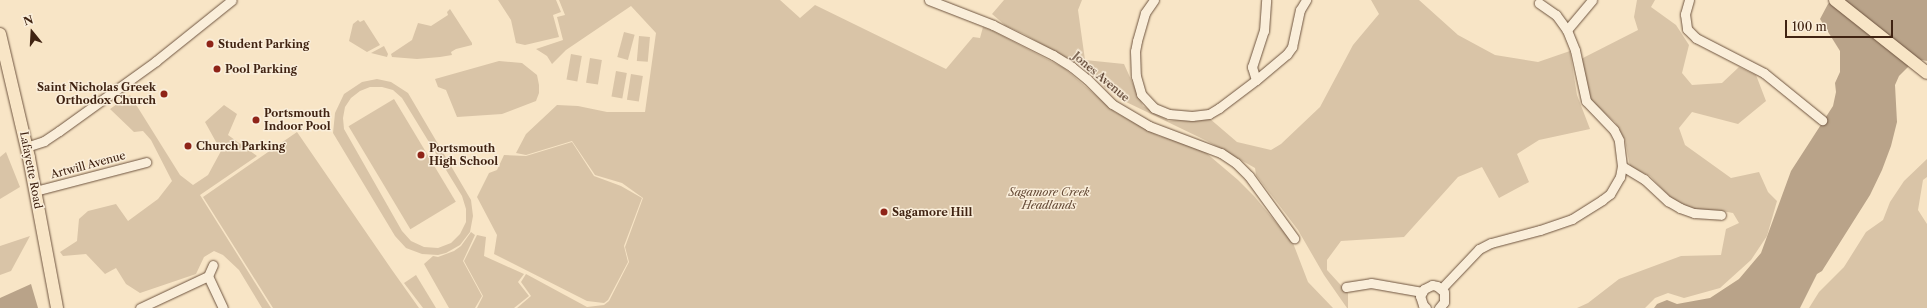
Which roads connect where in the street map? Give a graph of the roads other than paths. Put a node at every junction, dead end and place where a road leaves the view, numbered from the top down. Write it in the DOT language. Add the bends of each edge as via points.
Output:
graph roads {
  1 [pos="232,0"];
  2 [pos="929,0"];
  3 [pos="1154,0"];
  4 [pos="1266,0"];
  5 [pos="1306,0"];
  6 [pos="1592,0"];
  7 [pos="1689,0"];
  8 [pos="1835,0"];
  9 [pos="1538,1"];
  10 [pos="1567,30"];
  11 [pos="0,34"];
  12 [pos="1927,73"];
  13 [pos="1256,80"];
  14 [pos="1822,120"];
  15 [pos="26,147"];
  16 [pos="146,162"];
  17 [pos="1622,166"];
  18 [pos="35,191"];
  19 [pos="1721,215"];
  20 [pos="1294,238"];
  21 [pos="213,265"];
  22 [pos="208,276"];
  23 [pos="1346,287"];
  24 [pos="1441,288"];
  25 [pos="1422,292"];
  26 [pos="57,308"];
  27 [pos="140,308"];
  28 [pos="223,308"];
  29 [pos="1426,308"];
  30 [pos="1438,308"];
  1 -- 15 [label="street" via="156,61 65,127 44,141"];
  2 -- 20 [label="street, Jones Avenue" via="993,25 1053,55 1072,66 1112,104 1149,126 1220,152 1249,176"];
  3 -- 13 [label="street" via="1145,13 1135,51 1136,76 1141,94 1154,108 1169,114 1209,114"];
  4 -- 13 [label="street" via="1264,31 1252,67"];
  5 -- 13 [label="street" via="1300,10 1292,47"];
  6 -- 10 [label="street"];
  7 -- 14 [label="street" via="1685,14 1687,29 1696,38 1764,73"];
  8 -- 12 [label="main road"];
  9 -- 10 [label="street" via="1556,16"];
  10 -- 17 [label="street" via="1575,50 1586,101 1614,130 1621,150"];
  11 -- 15 [label="main road, Lafayette Road"];
  15 -- 18 [label="main road, Lafayette Road"];
  16 -- 18 [label="street, Artwill Avenue"];
  17 -- 19 [label="street" via="1644,179 1668,201 1680,208 1694,213"];
  17 -- 24 [label="street" via="1620,177 1610,194 1593,207 1572,219 1491,243 1479,249"];
  18 -- 26 [label="main road, Lafayette Road"];
  21 -- 22 [label="street"];
  22 -- 27 [label="street"];
  22 -- 28 [label="street"];
  23 -- 25 [label="street" via="1371,283"];
  24 -- 25 [label="street" via="1432,285"];
  24 -- 30 [label="street" via="1445,297"];
  25 -- 29 [label="street" via="1421,301"];
}
